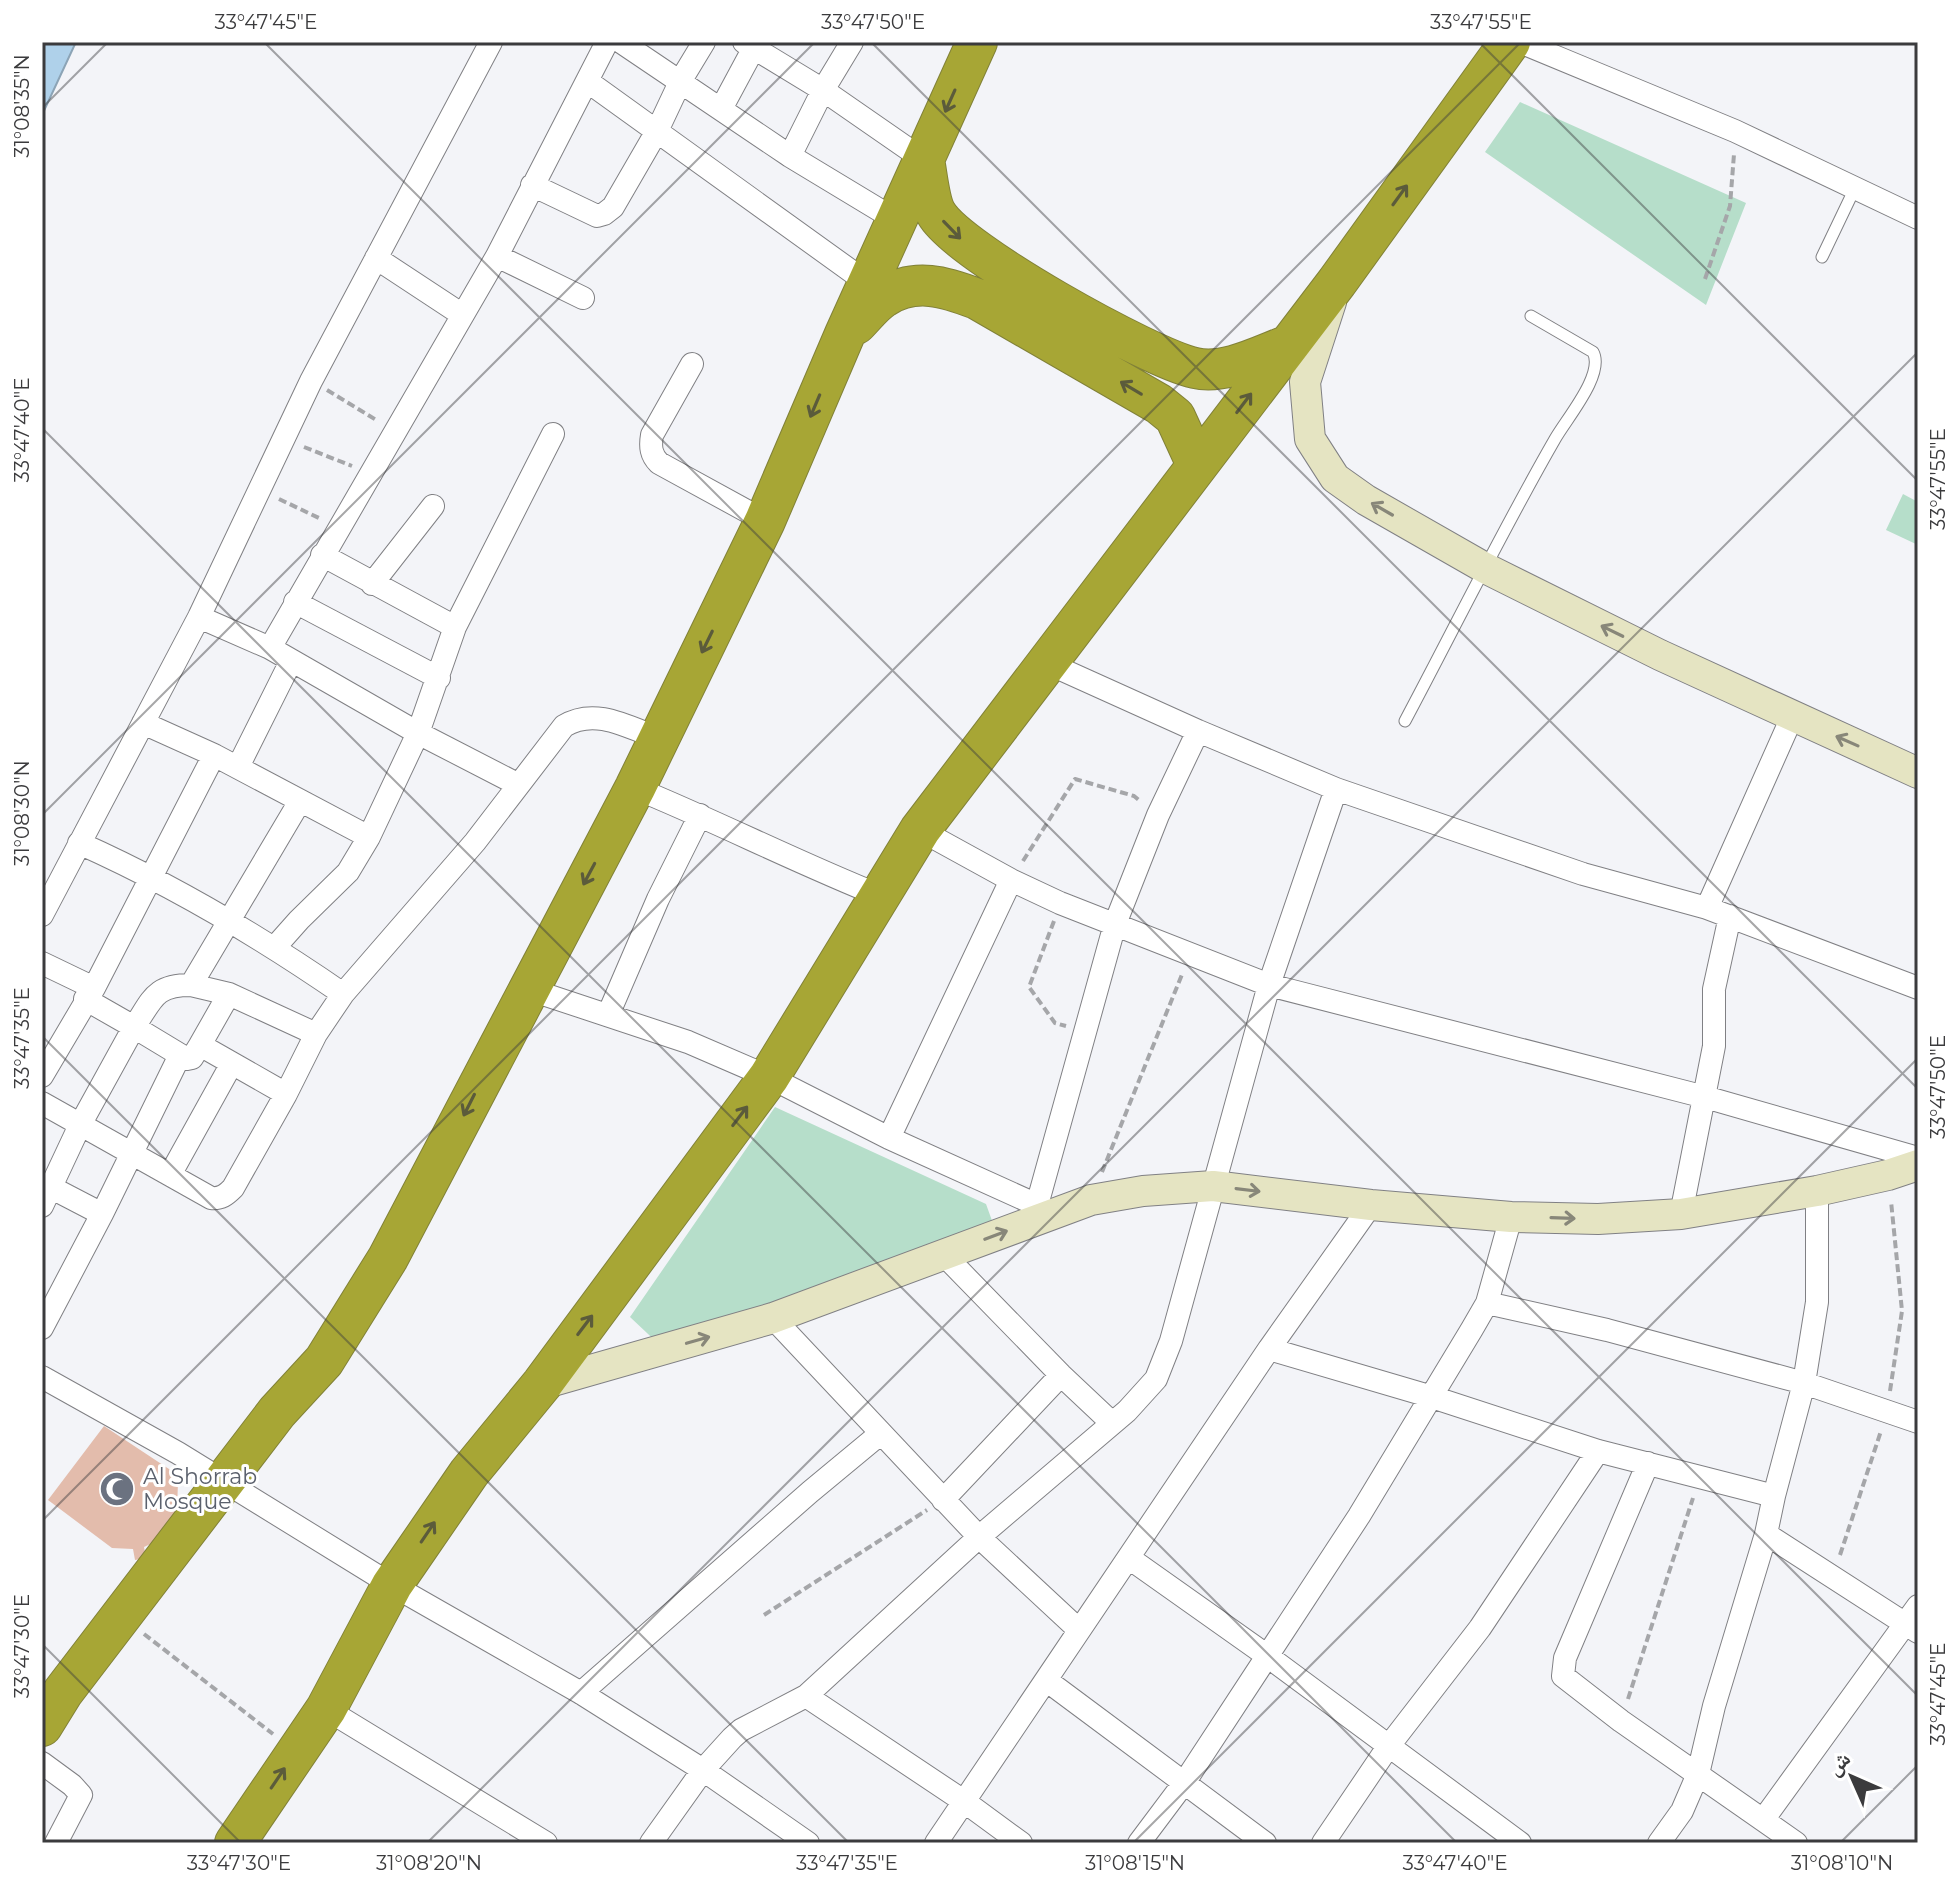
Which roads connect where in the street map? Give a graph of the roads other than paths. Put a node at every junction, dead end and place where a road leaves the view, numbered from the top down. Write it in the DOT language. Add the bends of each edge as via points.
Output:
graph roads {
  1 [pos="491,42"];
  2 [pos="607,42"];
  3 [pos="621,42"];
  4 [pos="704,42"];
  5 [pos="852,42"];
  6 [pos="977,42"];
  7 [pos="1510,42"];
  8 [pos="1520,42"];
  9 [pos="752,44"];
  10 [pos="681,80"];
  11 [pos="587,81"];
  12 [pos="823,90"];
  13 [pos="721,109"];
  14 [pos="657,131"];
  15 [pos="790,156"];
  16 [pos="924,160"];
  17 [pos="532,185"];
  18 [pos="1855,188"];
  19 [pos="1918,218"];
  20 [pos="896,220"];
  21 [pos="497,256"];
  22 [pos="1822,257"];
  23 [pos="376,258"];
  24 [pos="1337,282"];
  25 [pos="869,284"];
  26 [pos="583,298"];
  27 [pos="461,314"];
  28 [pos="1531,316"];
  29 [pos="845,334"];
  30 [pos="1289,345"];
  31 [pos="692,364"];
  32 [pos="553,434"];
  33 [pos="1197,465"];
  34 [pos="433,506"];
  35 [pos="765,521"];
  36 [pos="322,555"];
  37 [pos="1485,568"];
  38 [pos="372,584"];
  39 [pos="295,602"];
  40 [pos="199,617"];
  41 [pos="455,627"];
  42 [pos="270,648"];
  43 [pos="291,661"];
  44 [pos="1045,662"];
  45 [pos="439,678"];
  46 [pos="1792,717"];
  47 [pos="1405,721"];
  48 [pos="143,723"];
  49 [pos="1198,731"];
  50 [pos="418,733"];
  51 [pos="660,739"];
  52 [pos="214,755"];
  53 [pos="238,767"];
  54 [pos="1918,773"];
  55 [pos="517,784"];
  56 [pos="635,788"];
  57 [pos="1336,789"];
  58 [pos="300,801"];
  59 [pos="700,815"];
  60 [pos="920,830"];
  61 [pos="369,837"];
  62 [pos="79,843"];
  63 [pos="151,875"];
  64 [pos="1011,880"];
  65 [pos="881,896"];
  66 [pos="1707,908"];
  67 [pos="42,915"];
  68 [pos="1730,916"];
  69 [pos="230,920"];
  70 [pos="1115,924"];
  71 [pos="275,947"];
  72 [pos="42,963"];
  73 [pos="191,985"];
  74 [pos="1269,985"];
  75 [pos="1918,988"];
  76 [pos="528,989"];
  77 [pos="90,994"];
  78 [pos="229,994"];
  79 [pos="343,994"];
  80 [pos="608,1015"];
  81 [pos="134,1027"];
  82 [pos="316,1034"];
  83 [pos="190,1050"];
  84 [pos="231,1065"];
  85 [pos="42,1076"];
  86 [pos="769,1077"];
  87 [pos="286,1094"];
  88 [pos="1705,1097"];
  89 [pos="42,1103"];
  90 [pos="80,1125"];
  91 [pos="889,1138"];
  92 [pos="131,1152"];
  93 [pos="1918,1158"];
  94 [pos="1918,1165"];
  95 [pos="170,1175"];
  96 [pos="1213,1186"];
  97 [pos="1817,1191"];
  98 [pos="47,1197"];
  99 [pos="1371,1205"];
  100 [pos="1036,1212"];
  101 [pos="102,1214"];
  102 [pos="1681,1214"];
  103 [pos="1511,1217"];
  104 [pos="944,1255"];
  105 [pos="1487,1303"];
  106 [pos="773,1318"];
  107 [pos="42,1328"];
  108 [pos="1269,1349"];
  109 [pos="1061,1375"];
  110 [pos="42,1377"];
  111 [pos="1804,1383"];
  112 [pos="542,1384"];
  113 [pos="1429,1396"];
  114 [pos="1918,1422"];
  115 [pos="1112,1423"];
  116 [pos="880,1434"];
  117 [pos="1598,1451"];
  118 [pos="1648,1463"];
  119 [pos="222,1483"];
  120 [pos="1774,1496"];
  121 [pos="943,1500"];
  122 [pos="1766,1534"];
  123 [pos="979,1537"];
  124 [pos="1129,1558"];
  125 [pos="392,1585"];
  126 [pos="1914,1621"];
  127 [pos="1079,1630"];
  128 [pos="1266,1655"];
  129 [pos="1046,1680"];
  130 [pos="581,1693"];
  131 [pos="806,1696"];
  132 [pos="326,1709"];
  133 [pos="42,1726"];
  134 [pos="1388,1747"];
  135 [pos="42,1763"];
  136 [pos="703,1770"];
  137 [pos="1698,1774"];
  138 [pos="1184,1783"];
  139 [pos="965,1802"];
  140 [pos="1763,1820"];
  141 [pos="1509,1840"];
  142 [pos="56,1843"];
  143 [pos="235,1843"];
  144 [pos="546,1843"];
  145 [pos="651,1843"];
  146 [pos="808,1843"];
  147 [pos="936,1843"];
  148 [pos="1021,1843"];
  149 [pos="1139,1843"];
  150 [pos="1265,1843"];
  151 [pos="1323,1843"];
  152 [pos="1659,1843"];
  153 [pos="1796,1843"];
  1 -- 23 [label="street"];
  2 -- 11 [label="street"];
  3 -- 10 [label="street"];
  4 -- 10 [label="street"];
  5 -- 12 [label="street"];
  6 -- 16 [label="highway, one-way"];
  24 -- 7 [label="highway, one-way"];
  8 -- 18 [label="street" via="1735,131"];
  9 -- 12 [label="street"];
  9 -- 13 [label="street"];
  10 -- 13 [label="street"];
  10 -- 14 [label="street"];
  11 -- 14 [label="street"];
  11 -- 17 [label="street"];
  12 -- 15 [label="street"];
  12 -- 16 [label="street"];
  13 -- 15 [label="street"];
  14 -- 17 [label="street" via="604,214 587,212"];
  14 -- 25 [label="street"];
  15 -- 20 [label="street"];
  16 -- 20 [label="highway"];
  16 -- 30 [label="highway, one-way" via="936,213 964,242 1139,347 1197,369 1229,366"];
  17 -- 21 [label="street"];
  18 -- 19 [label="street"];
  18 -- 22 [label="lane"];
  20 -- 25 [label="highway"];
  21 -- 26 [label="street"];
  21 -- 27 [label="street"];
  23 -- 27 [label="street"];
  23 -- 40 [label="street"];
  24 -- 30 [label="highway"];
  37 -- 24 [label="street, one-way" via="1335,478 1310,439 1305,382"];
  25 -- 29 [label="highway"];
  27 -- 36 [label="street"];
  28 -- 37 [label="lane" via="1593,352 1595,373"];
  33 -- 29 [label="highway, one-way" via="1175,417 1159,404 977,299 948,288 917,284 884,297"];
  29 -- 35 [label="highway, one-way"];
  33 -- 30 [label="highway, one-way"];
  31 -- 35 [label="street" via="652,435 654,457"];
  32 -- 41 [label="street"];
  33 -- 44 [label="highway"];
  34 -- 38 [label="street"];
  35 -- 51 [label="highway, one-way"];
  36 -- 38 [label="street"];
  36 -- 39 [label="street"];
  46 -- 37 [label="street, one-way"];
  37 -- 47 [label="lane"];
  38 -- 41 [label="street"];
  39 -- 42 [label="street"];
  39 -- 45 [label="street"];
  40 -- 42 [label="street"];
  40 -- 48 [label="street"];
  41 -- 45 [label="street"];
  42 -- 43 [label="street"];
  43 -- 50 [label="street"];
  43 -- 53 [label="street"];
  44 -- 49 [label="street"];
  44 -- 60 [label="highway"];
  45 -- 50 [label="street"];
  54 -- 46 [label="street, one-way"];
  46 -- 66 [label="street"];
  48 -- 52 [label="street"];
  48 -- 62 [label="street"];
  49 -- 57 [label="street"];
  49 -- 70 [label="street"];
  50 -- 55 [label="street"];
  50 -- 61 [label="street"];
  51 -- 55 [label="street" via="603,719 577,718 564,726"];
  51 -- 56 [label="highway"];
  52 -- 53 [label="street"];
  52 -- 63 [label="street"];
  53 -- 58 [label="street"];
  55 -- 79 [label="street" via="475,842"];
  56 -- 59 [label="street"];
  56 -- 76 [label="highway, one-way"];
  57 -- 66 [label="street" via="1537,860"];
  57 -- 74 [label="street"];
  58 -- 61 [label="street"];
  58 -- 69 [label="street"];
  59 -- 65 [label="street"];
  59 -- 80 [label="street"];
  60 -- 64 [label="street"];
  60 -- 65 [label="highway"];
  61 -- 71 [label="street" via="348,872"];
  62 -- 63 [label="street"];
  62 -- 67 [label="street"];
  63 -- 69 [label="street"];
  63 -- 77 [label="street"];
  64 -- 70 [label="street"];
  64 -- 91 [label="street"];
  65 -- 86 [label="highway"];
  66 -- 68 [label="street"];
  68 -- 75 [label="street"];
  68 -- 88 [label="street" via="1714,989 1714,1046"];
  69 -- 71 [label="street"];
  69 -- 73 [label="street"];
  70 -- 74 [label="street"];
  70 -- 100 [label="street"];
  71 -- 79 [label="street"];
  72 -- 77 [label="street"];
  73 -- 78 [label="street"];
  73 -- 81 [label="street" via="162,989"];
  74 -- 88 [label="street"];
  74 -- 96 [label="street"];
  76 -- 80 [label="street"];
  76 -- 119 [label="highway, one-way" via="388,1258 324,1361"];
  77 -- 81 [label="street"];
  77 -- 85 [label="street"];
  78 -- 82 [label="street"];
  78 -- 83 [label="street"];
  79 -- 82 [label="street"];
  80 -- 86 [label="street"];
  81 -- 83 [label="street"];
  81 -- 90 [label="street"];
  82 -- 87 [label="street"];
  83 -- 84 [label="street"];
  83 -- 92 [label="street"];
  84 -- 87 [label="street"];
  84 -- 95 [label="street"];
  86 -- 91 [label="street"];
  112 -- 86 [label="highway, one-way"];
  87 -- 95 [label="street" via="226,1195 211,1198"];
  88 -- 93 [label="street"];
  88 -- 102 [label="street"];
  89 -- 90 [label="street"];
  90 -- 92 [label="street"];
  90 -- 98 [label="street"];
  91 -- 100 [label="street"];
  92 -- 95 [label="street"];
  92 -- 101 [label="street"];
  94 -- 97 [label="street"];
  96 -- 99 [label="street, one-way"];
  96 -- 100 [label="street" via="1143,1191"];
  96 -- 115 [label="street" via="1161,1371"];
  97 -- 102 [label="street"];
  97 -- 111 [label="street" via="1818,1290"];
  98 -- 101 [label="street"];
  99 -- 103 [label="street"];
  99 -- 108 [label="street"];
  104 -- 100 [label="street, one-way"];
  101 -- 107 [label="street"];
  103 -- 102 [label="street, one-way"];
  103 -- 105 [label="street"];
  104 -- 106 [label="street"];
  104 -- 109 [label="street"];
  105 -- 111 [label="street"];
  105 -- 113 [label="street"];
  112 -- 106 [label="street, one-way"];
  106 -- 116 [label="street"];
  108 -- 113 [label="street"];
  108 -- 124 [label="street"];
  109 -- 115 [label="street"];
  109 -- 121 [label="street"];
  110 -- 119 [label="street"];
  111 -- 114 [label="street"];
  111 -- 120 [label="street"];
  125 -- 112 [label="highway, one-way" via="469,1473"];
  113 -- 117 [label="street"];
  113 -- 128 [label="street" via="1359,1516"];
  115 -- 123 [label="street"];
  116 -- 121 [label="street"];
  116 -- 130 [label="street"];
  117 -- 118 [label="street"];
  117 -- 134 [label="street" via="1480,1628"];
  118 -- 120 [label="street"];
  118 -- 137 [label="street" via="1562,1667 1565,1680"];
  119 -- 125 [label="street"];
  119 -- 133 [label="highway" via="54,1688"];
  120 -- 122 [label="street"];
  121 -- 123 [label="street"];
  122 -- 126 [label="street"];
  122 -- 137 [label="street"];
  123 -- 127 [label="street"];
  123 -- 131 [label="street"];
  124 -- 127 [label="street"];
  124 -- 128 [label="street"];
  125 -- 130 [label="street"];
  125 -- 132 [label="highway"];
  126 -- 140 [label="street"];
  127 -- 129 [label="street"];
  128 -- 134 [label="street"];
  128 -- 138 [label="street"];
  129 -- 138 [label="street"];
  129 -- 139 [label="street"];
  130 -- 136 [label="street"];
  131 -- 136 [label="street" via="741,1730"];
  131 -- 139 [label="street"];
  143 -- 132 [label="highway, one-way"];
  132 -- 144 [label="street"];
  134 -- 141 [label="street"];
  134 -- 151 [label="street"];
  135 -- 142 [label="street" via="81,1795"];
  136 -- 145 [label="street"];
  136 -- 146 [label="street"];
  137 -- 140 [label="street"];
  137 -- 152 [label="street" via="1682,1811"];
  138 -- 149 [label="street"];
  138 -- 150 [label="street"];
  139 -- 147 [label="street"];
  139 -- 148 [label="street"];
  140 -- 153 [label="street"];
}
